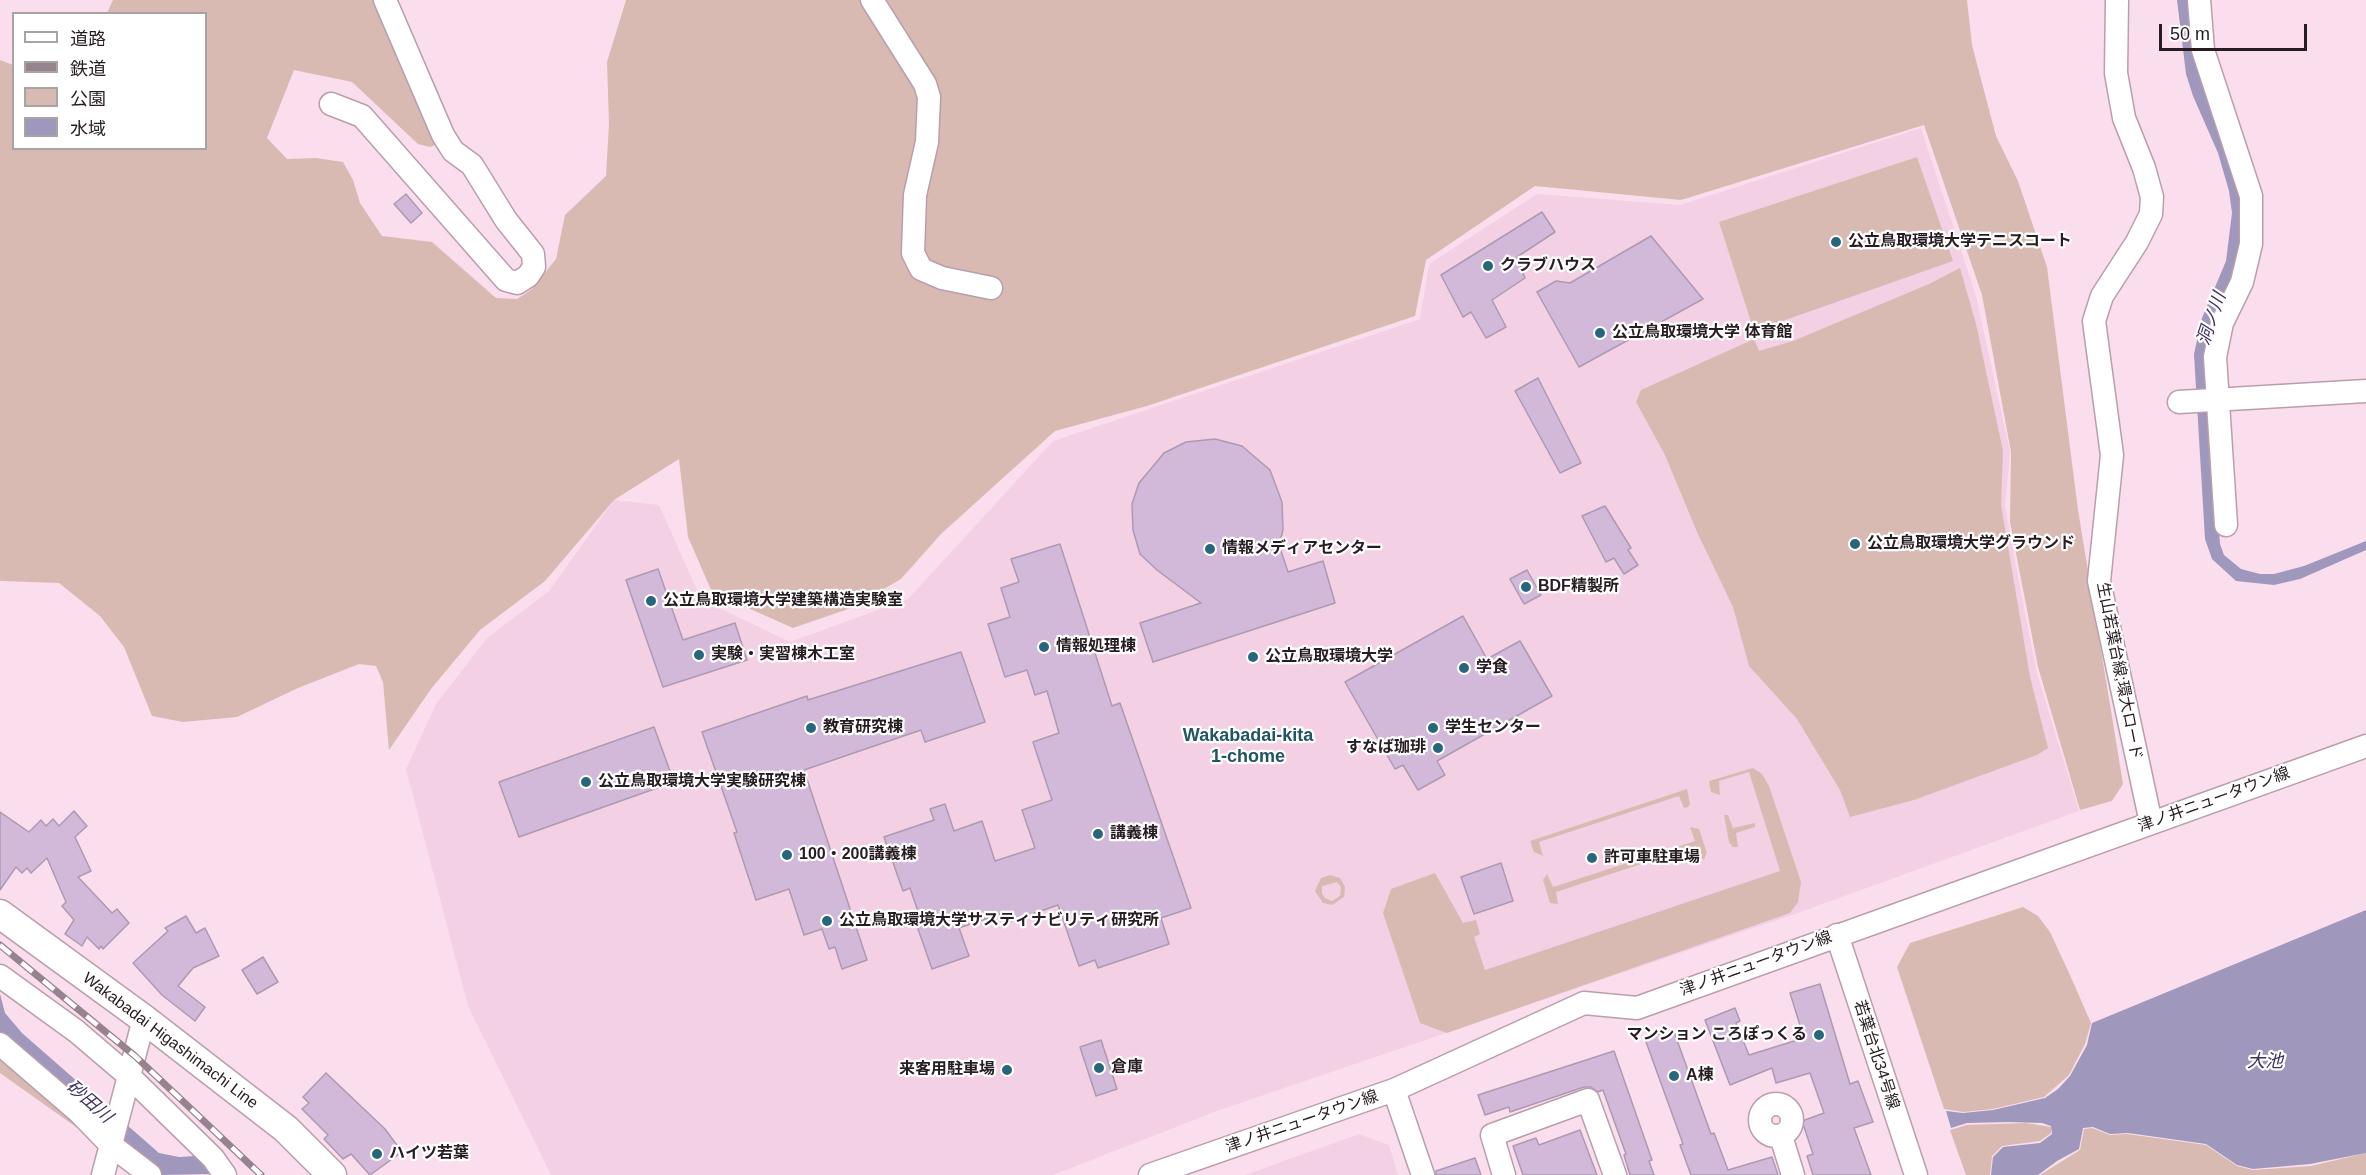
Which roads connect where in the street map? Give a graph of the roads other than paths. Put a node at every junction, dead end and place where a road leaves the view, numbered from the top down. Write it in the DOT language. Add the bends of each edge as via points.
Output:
graph roads {
  1 [pos="385,0"];
  2 [pos="872,0"];
  3 [pos="2117,0"];
  4 [pos="2199,0"];
  5 [pos="330,104"];
  6 [pos="991,288"];
  7 [pos="2366,391"];
  8 [pos="2220,399"];
  9 [pos="2179,402"];
  10 [pos="2226,525"];
  11 [pos="2366,746"];
  12 [pos="2151,822"];
  13 [pos="0,914"];
  14 [pos="1837,935"];
  15 [pos="0,976"];
  16 [pos="144,1019"];
  17 [pos="0,1044"];
  18 [pos="127,1085"];
  19 [pos="1394,1090"];
  20 [pos="1781,1136"];
  21 [pos="112,1142"];
  22 [pos="103,1175"];
  23 [pos="150,1175"];
  24 [pos="225,1175"];
  25 [pos="332,1175"];
  26 [pos="1150,1175"];
  27 [pos="1423,1175"];
  28 [pos="1504,1175"];
  29 [pos="1615,1175"];
  30 [pos="1793,1175"];
  31 [pos="1916,1175"];
  1 -- 5 [label="street" via="443,135 453,151 472,165 506,220 533,254 534,267 528,276 517,283 506,280 362,116"];
  2 -- 6 [label="street" via="925,84 929,97 927,142 915,195 913,253 921,269 942,278"];
  3 -- 12 [label="street, 生山若葉台線;環大ロード" via="2116,73 2124,118 2152,197 2151,214 2138,243 2102,296 2094,321 2112,455 2099,581"];
  4 -- 8 [label="street" via="2203,50 2251,196 2251,244 2242,282 2222,323 2215,357"];
  7 -- 8 [label="street"];
  8 -- 9 [label="street"];
  8 -- 10 [label="street"];
  11 -- 12 [label="street, 津ノ井ニュータウン線"];
  12 -- 14 [label="street, 津ノ井ニュータウン線"];
  13 -- 16 [label="main road, Wakabadai Higashimachi Line"];
  14 -- 19 [label="street, 津ノ井ニュータウン線" via="1636,1008 1584,1003"];
  14 -- 31 [label="street, 若葉台北34号線"];
  15 -- 18 [label="street" via="76,1031"];
  16 -- 18 [label="street"];
  16 -- 25 [label="main road, Wakabadai Higashimachi Line" via="286,1129"];
  17 -- 21 [label="street"];
  18 -- 21 [label="street"];
  18 -- 24 [label="street" via="197,1141"];
  19 -- 26 [label="street, 津ノ井ニュータウン線"];
  19 -- 27 [label="street"];
  20 -- 30 [label="street"];
  21 -- 22 [label="street"];
  21 -- 23 [label="street"];
  28 -- 29 [label="street" via="1492,1135 1588,1100"];
}
